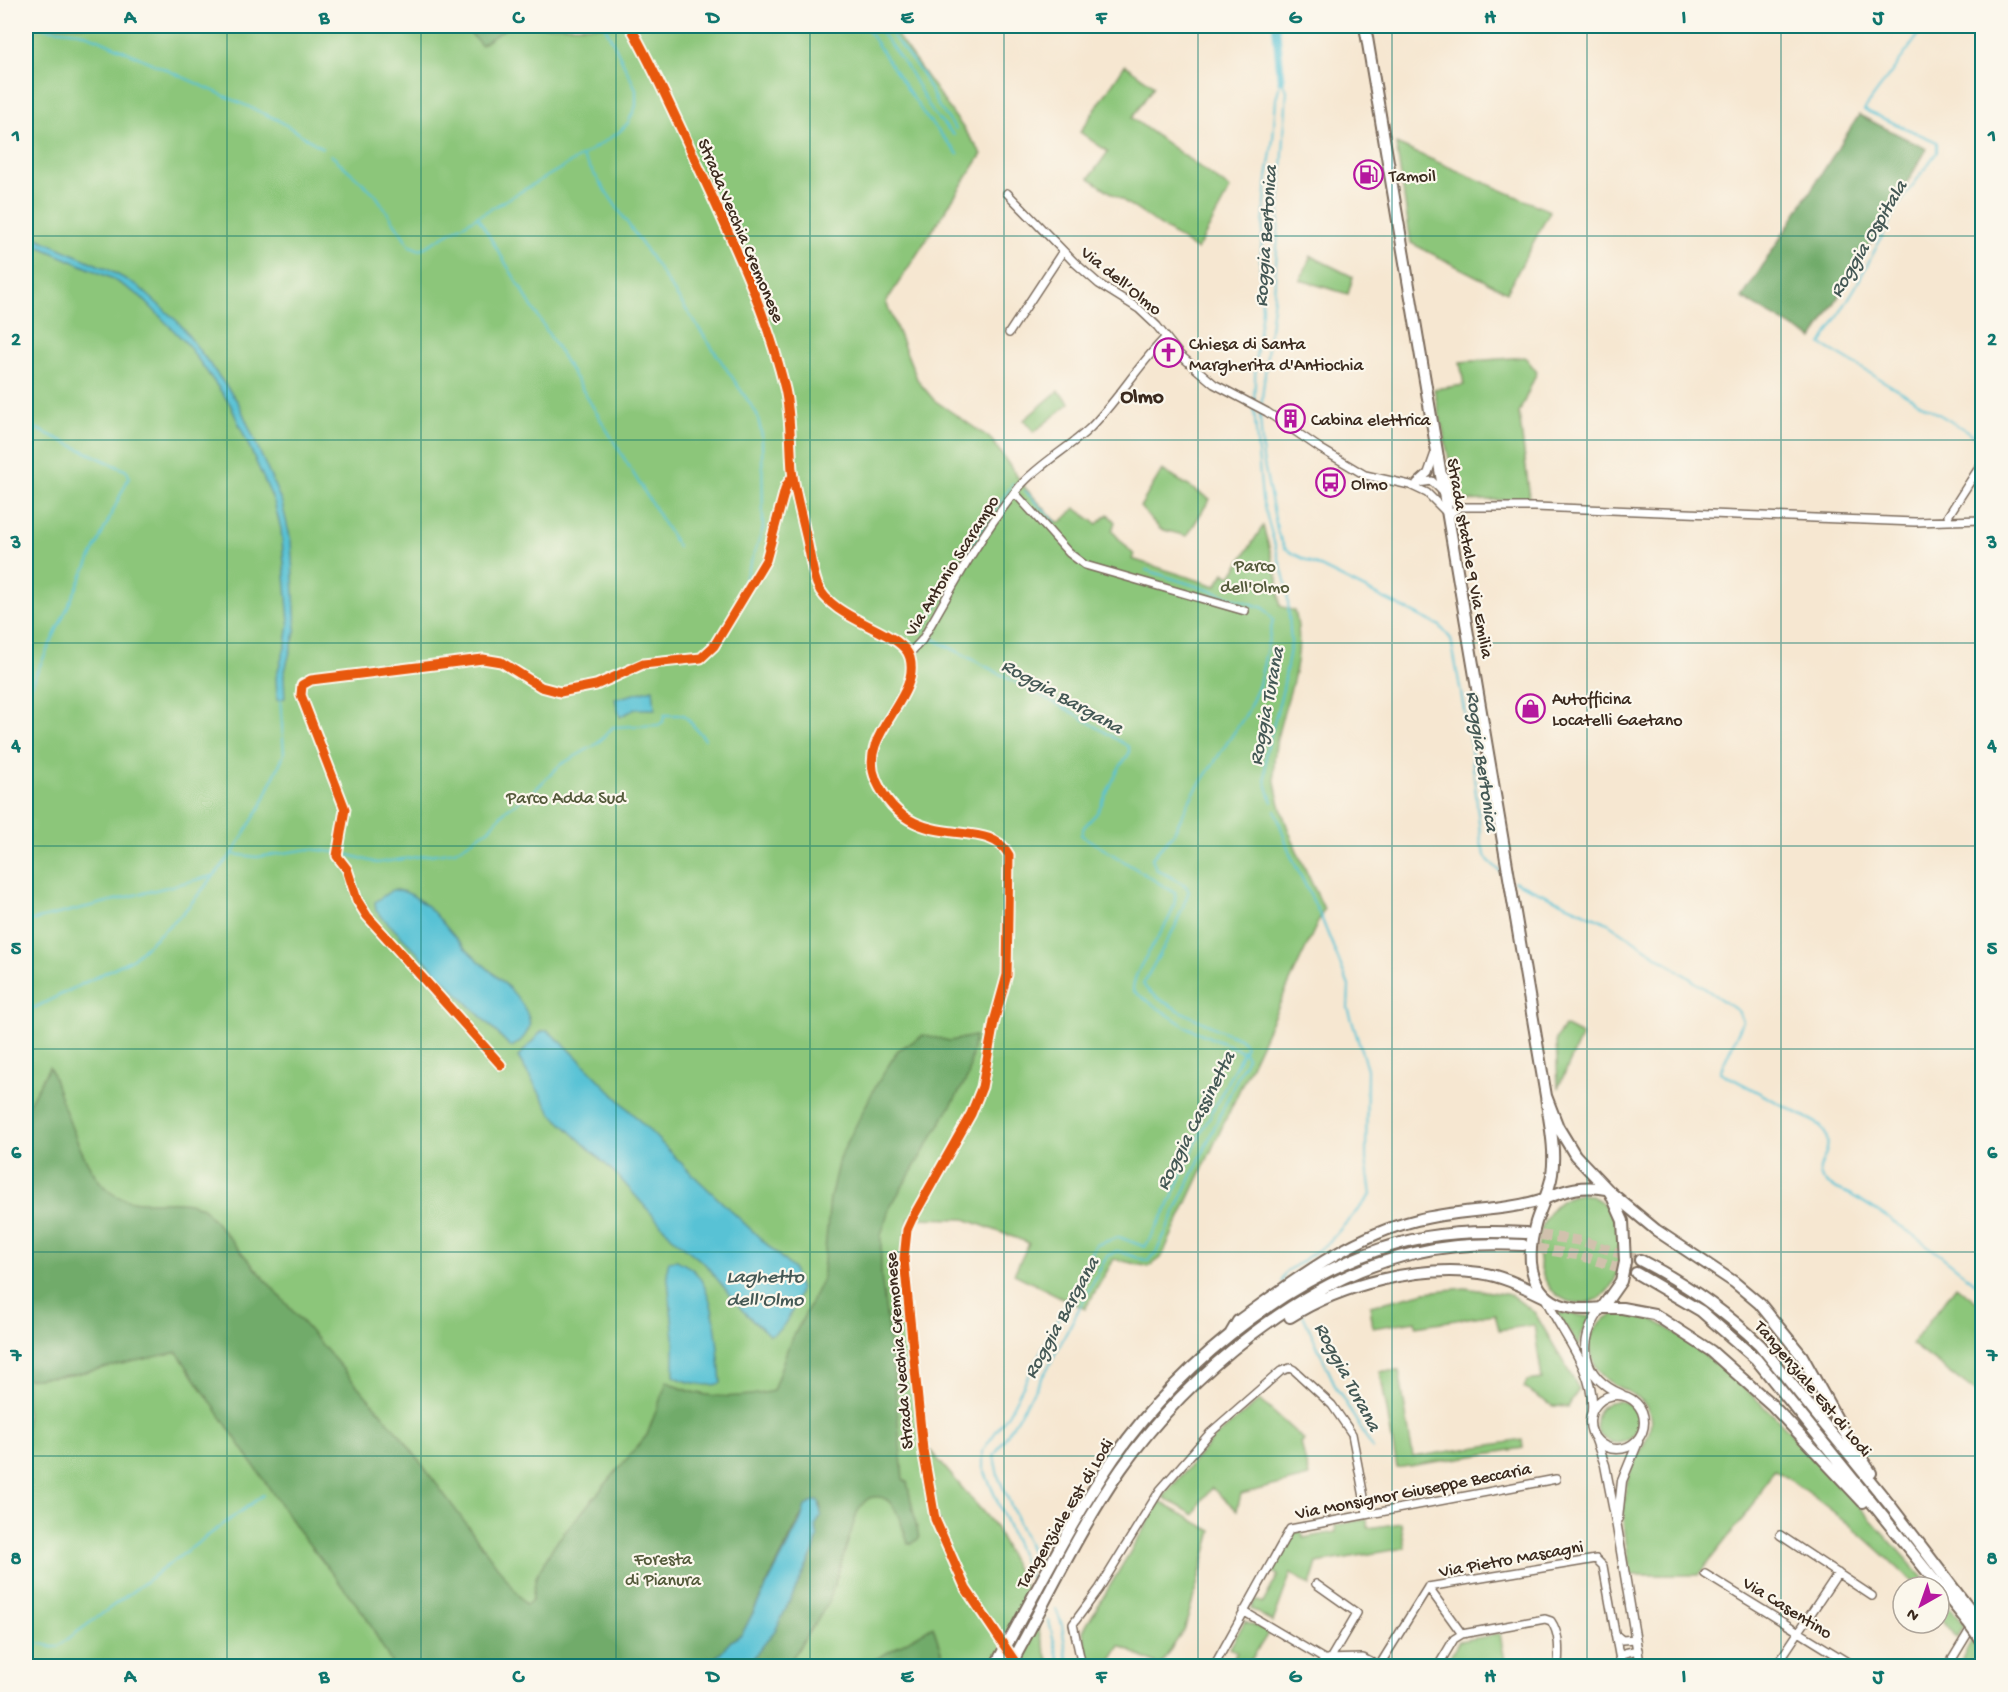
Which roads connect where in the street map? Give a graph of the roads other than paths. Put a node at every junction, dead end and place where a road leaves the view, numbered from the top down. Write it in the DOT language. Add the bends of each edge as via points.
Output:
graph roads {
  1 [pos="630,26"];
  2 [pos="1365,26"];
  3 [pos="1007,193"];
  4 [pos="1064,251"];
  5 [pos="1009,333"];
  6 [pos="1166,337"];
  7 [pos="1435,450"];
  8 [pos="1983,463"];
  9 [pos="794,476"];
  10 [pos="1439,481"];
  11 [pos="1416,486"];
  12 [pos="1015,493"];
  13 [pos="1460,507"];
  14 [pos="1446,517"];
  15 [pos="1949,520"];
  16 [pos="1983,520"];
  17 [pos="1245,611"];
  18 [pos="909,654"];
  19 [pos="501,1065"];
  20 [pos="1546,1096"];
  21 [pos="1608,1191"];
  22 [pos="1544,1199"];
  23 [pos="1526,1233"];
  24 [pos="1523,1245"];
  25 [pos="1640,1260"];
  26 [pos="1636,1273"];
  27 [pos="1545,1297"];
  28 [pos="1602,1308"];
  29 [pos="1230,1336"];
  30 [pos="1247,1338"];
  31 [pos="1624,1395"];
  32 [pos="1592,1411"];
  33 [pos="1641,1436"];
  34 [pos="1596,1440"];
  35 [pos="1556,1479"];
  36 [pos="1893,1509"];
  37 [pos="1367,1513"];
  38 [pos="1884,1519"];
  39 [pos="1617,1527"];
  40 [pos="1780,1535"];
  41 [pos="1705,1574"];
  42 [pos="1838,1574"];
  43 [pos="1316,1584"];
  44 [pos="1428,1587"];
  45 [pos="1872,1596"];
  46 [pos="1244,1611"];
  47 [pos="1974,1616"];
  48 [pos="1980,1629"];
  49 [pos="1799,1632"];
  50 [pos="1462,1634"];
  51 [pos="1615,1634"];
  52 [pos="1636,1639"];
  53 [pos="1983,1643"];
  54 [pos="1638,1650"];
  55 [pos="1327,1659"];
  56 [pos="1620,1663"];
  57 [pos="995,1666"];
  58 [pos="1010,1666"];
  59 [pos="1018,1666"];
  60 [pos="1082,1666"];
  61 [pos="1214,1666"];
  62 [pos="1320,1666"];
  63 [pos="1378,1666"];
  64 [pos="1438,1666"];
  65 [pos="1558,1666"];
  66 [pos="1640,1666"];
  67 [pos="1776,1666"];
  68 [pos="1854,1666"];
  69 [pos="1948,1666"];
  1 -- 9 [label="street, Strada Vecchia Cremonese" via="718,208 764,320 785,393"];
  2 -- 7 [label="main road, Strada statale 9 Via Emilia"];
  3 -- 4 [label="street, Via dell’Olmo"];
  4 -- 5 [label="street"];
  4 -- 6 [label="street, Via dell’Olmo" via="1099,284 1139,309"];
  6 -- 11 [label="street, Via dell’Olmo" via="1204,375 1328,454 1365,475"];
  6 -- 12 [label="street, Via Antonio Scarampo" via="1089,428 1040,467"];
  7 -- 10 [label="main road, Strada statale 9 Via Emilia"];
  7 -- 11 [label="street" via="1430,468"];
  8 -- 15 [label="street" via="1947,516"];
  9 -- 18 [label="street, Strada Vecchia Cremonese" via="816,582 823,595 841,611 899,643"];
  9 -- 19 [label="street" via="786,486 766,560 714,646 701,657 643,664 596,685 560,692 541,687 501,662 483,659 306,681 302,685 301,694 345,809 337,854 347,869 357,900"];
  10 -- 11 [label="street, Via dell’Olmo" via="1428,490"];
  10 -- 13 [label="street" via="1448,480 1453,502"];
  10 -- 14 [label="main road, Strada statale 9 Via Emilia"];
  11 -- 14 [label="street, Via dell’Olmo" via="1436,500"];
  12 -- 17 [label="street" via="1069,553 1085,565"];
  12 -- 18 [label="street, Via Antonio Scarampo" via="980,542 922,640"];
  13 -- 14 [label="street"];
  13 -- 15 [label="street"];
  14 -- 20 [label="main road, Strada statale 9 Via Emilia"];
  15 -- 16 [label="street"];
  18 -- 59 [label="street, Strada Vecchia Cremonese, bridge" via="909,678 874,748 872,766 878,784 894,808 915,824 995,840 1006,849 1011,864 1007,975 982,1087 907,1230 905,1272 928,1487 935,1519 966,1589"];
  20 -- 21 [label="main road, Strada statale 9 Via Emilia" via="1575,1155"];
  20 -- 22 [label="main road, Strada statale 9 Via Emilia" via="1554,1160"];
  21 -- 22 [label="main road" via="1573,1187"];
  21 -- 28 [label="main road" via="1623,1221 1625,1262 1621,1281"];
  21 -- 36 [label="main road" via="1656,1230 1734,1282 1781,1327 1810,1368"];
  22 -- 27 [label="main road" via="1534,1231 1533,1261 1534,1275"];
  22 -- 29 [label="main road" via="1418,1220 1363,1238 1238,1321"];
  23 -- 29 [label="main road, Tangenziale Est di Lodi" via="1446,1234 1389,1247 1304,1285"];
  24 -- 30 [label="main road, Tangenziale Est di Lodi" via="1457,1246 1377,1264 1310,1296"];
  25 -- 36 [label="main road, Tangenziale Est di Lodi" via="1695,1291 1753,1338"];
  26 -- 38 [label="main road, Tangenziale Est di Lodi" via="1701,1311 1745,1348"];
  27 -- 28 [label="main road" via="1568,1308"];
  27 -- 30 [label="main road" via="1479,1273 1418,1274 1328,1298 1264,1333"];
  27 -- 32 [label="street" via="1586,1372 1592,1390"];
  28 -- 31 [label="street" via="1588,1331 1586,1356 1599,1380"];
  28 -- 38 [label="main road" via="1654,1314 1711,1351 1772,1405 1854,1494"];
  29 -- 57 [label="main road, Tangenziale Est di Lodi" via="1165,1396 1115,1456"];
  30 -- 58 [label="main road, Tangenziale Est di Lodi" via="1188,1389 1121,1469"];
  31 -- 32 [label="street" via="1605,1397"];
  31 -- 33 [label="street" via="1643,1411"];
  32 -- 34 [label="street" via="1590,1428"];
  33 -- 34 [label="street" via="1619,1450"];
  33 -- 39 [label="street" via="1622,1481"];
  34 -- 39 [label="street"];
  35 -- 37 [label="street, Via Monsignor Giuseppe Beccaria"];
  36 -- 47 [label="main road"];
  37 -- 46 [label="street, Via Monsignor Giuseppe Beccaria" via="1290,1529"];
  37 -- 60 [label="street" via="1352,1434 1332,1405 1294,1370 1281,1371 1197,1446 1154,1499 1074,1624"];
  38 -- 47 [label="main road"];
  39 -- 52 [label="street"];
  40 -- 42 [label="street"];
  41 -- 49 [label="street, Via Casentino"];
  42 -- 45 [label="street"];
  42 -- 49 [label="street"];
  43 -- 55 [label="street" via="1357,1613"];
  44 -- 50 [label="street"];
  44 -- 51 [label="street, Via Pietro Mascagni" via="1592,1558 1603,1566"];
  44 -- 63 [label="street"];
  46 -- 55 [label="street"];
  46 -- 61 [label="street, Via Monsignor Giuseppe Beccaria"];
  47 -- 48 [label="main road, bridge"];
  47 -- 69 [label="street"];
  48 -- 53 [label="main road"];
  49 -- 67 [label="street"];
  49 -- 68 [label="street, Via Casentino"];
  50 -- 64 [label="street" via="1454,1639"];
  50 -- 65 [label="street" via="1548,1619 1554,1623 1558,1641"];
  51 -- 52 [label="street" via="1622,1640"];
  51 -- 56 [label="street"];
  52 -- 54 [label="street"];
  54 -- 56 [label="street" via="1624,1653"];
  54 -- 66 [label="street"];
  55 -- 62 [label="street"];
  55 -- 63 [label="street" via="1363,1658"];
}
